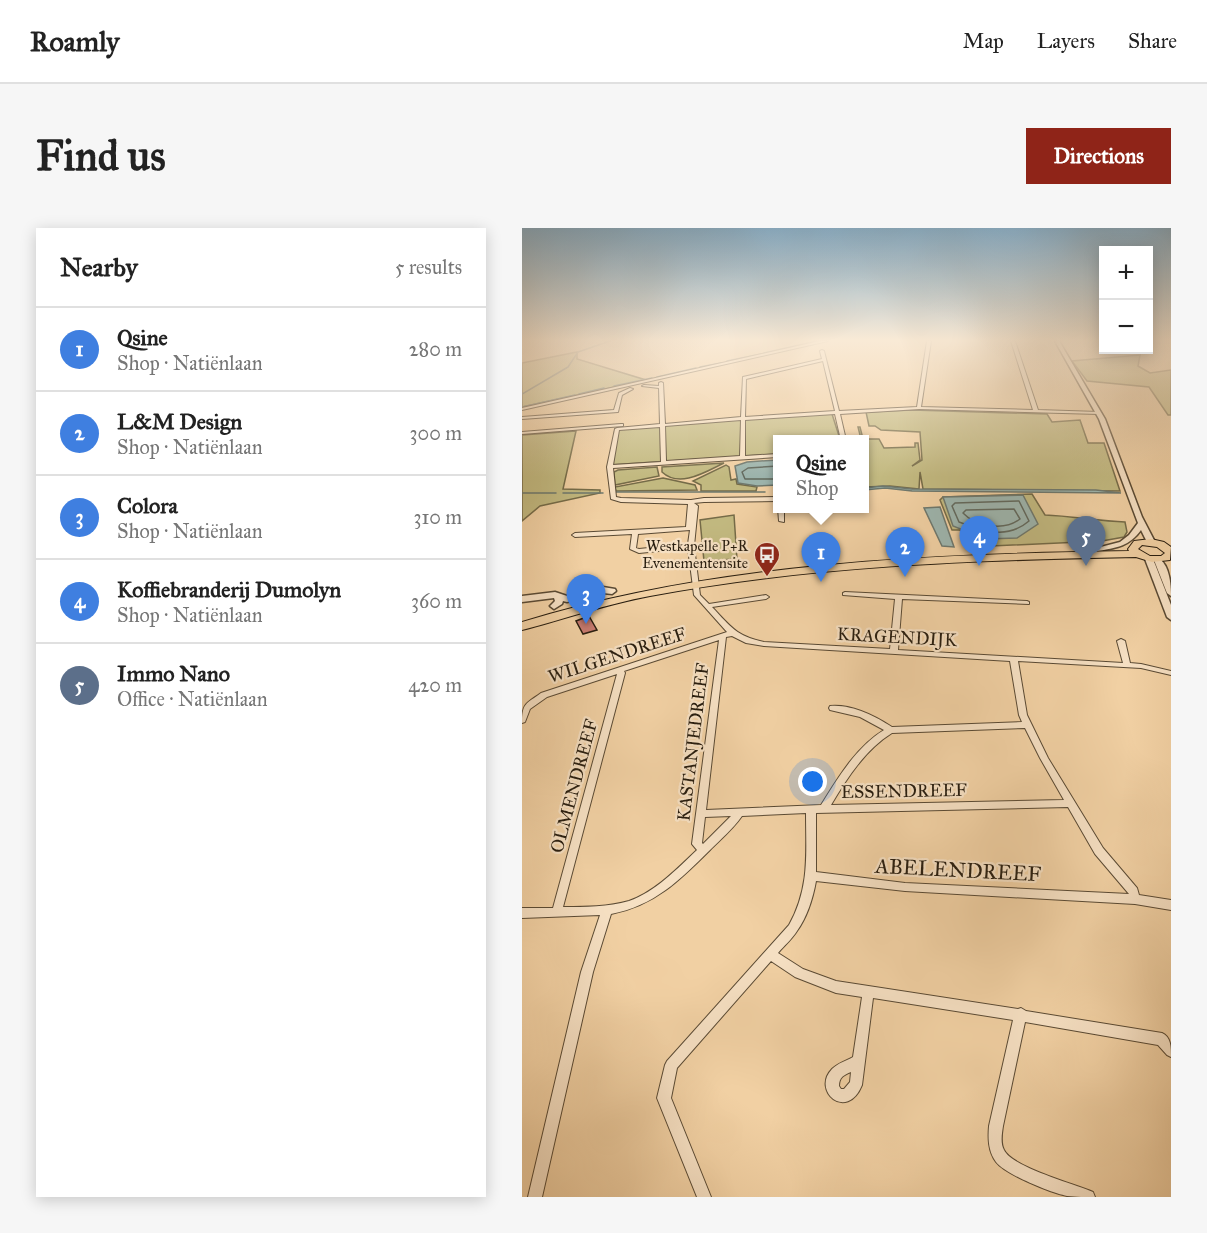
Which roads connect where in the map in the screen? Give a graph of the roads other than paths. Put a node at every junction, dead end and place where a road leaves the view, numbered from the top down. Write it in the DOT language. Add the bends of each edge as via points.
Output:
graph roads {
  1 [pos="624,386"];
  2 [pos="645,386"];
  3 [pos="661,386"];
  4 [pos="744,386"];
  5 [pos="831,386"];
  6 [pos="922,386"];
  7 [pos="1028,386"];
  8 [pos="1083,386"];
  9 [pos="612,389"];
  10 [pos="621,393"];
  11 [pos="919,408"];
  12 [pos="522,409"];
  13 [pos="616,411"];
  14 [pos="1036,411"];
  15 [pos="837,412"];
  16 [pos="1099,413"];
  17 [pos="522,418"];
  18 [pos="743,419"];
  19 [pos="663,423"];
  20 [pos="617,427"];
  21 [pos="522,433"];
  22 [pos="843,435"];
  23 [pos="773,455"];
  24 [pos="742,457"];
  25 [pos="664,463"];
  26 [pos="610,467"];
  27 [pos="773,499"];
  28 [pos="692,503"];
  29 [pos="781,513"];
  30 [pos="782,521"];
  31 [pos="1141,524"];
  32 [pos="692,528"];
  33 [pos="635,532"];
  34 [pos="574,535"];
  35 [pos="1151,542"];
  36 [pos="691,546"];
  37 [pos="1097,549"];
  38 [pos="1135,551"];
  39 [pos="1170,551"];
  40 [pos="1154,559"];
  41 [pos="694,579"];
  42 [pos="1171,593"];
  43 [pos="845,594"];
  44 [pos="766,597"];
  45 [pos="899,597"];
  46 [pos="522,599"];
  47 [pos="558,600"];
  48 [pos="1027,603"];
  49 [pos="706,606"];
  50 [pos="522,617"];
  51 [pos="1171,617"];
  52 [pos="522,626"];
  53 [pos="727,635"];
  54 [pos="1121,641"];
  55 [pos="894,651"];
  56 [pos="1014,659"];
  57 [pos="1127,665"];
  58 [pos="619,670"];
  59 [pos="1171,673"];
  60 [pos="833,708"];
  61 [pos="522,720"];
  62 [pos="1028,725"];
  63 [pos="890,730"];
  64 [pos="1070,803"];
  65 [pos="811,809"];
  66 [pos="824,809"];
  67 [pos="739,812"];
  68 [pos="700,814"];
  69 [pos="702,849"];
  70 [pos="811,876"];
  71 [pos="1135,899"];
  72 [pos="1171,905"];
  73 [pos="608,909"];
  74 [pos="557,911"];
  75 [pos="522,913"];
  76 [pos="769,954"];
  77 [pos="868,993"];
  78 [pos="1021,1014"];
  79 [pos="1167,1041"];
  80 [pos="1171,1051"];
  81 [pos="859,1061"];
  82 [pos="535,1197"];
  83 [pos="704,1197"];
  84 [pos="1088,1197"];
  1 -- 9 [label="street"];
  2 -- 10 [label="street"];
  3 -- 19 [label="street"];
  4 -- 18 [label="street"];
  5 -- 15 [label="street"];
  6 -- 11 [label="street"];
  7 -- 14 [label="street"];
  8 -- 16 [label="street"];
  9 -- 10 [label="street"];
  9 -- 12 [label="street"];
  10 -- 13 [label="street"];
  11 -- 14 [label="street"];
  11 -- 15 [label="street"];
  13 -- 17 [label="street"];
  13 -- 20 [label="street"];
  14 -- 16 [label="street"];
  15 -- 18 [label="street"];
  15 -- 22 [label="street"];
  16 -- 31 [label="street"];
  18 -- 19 [label="street"];
  18 -- 24 [label="street"];
  19 -- 20 [label="street"];
  19 -- 25 [label="street"];
  20 -- 21 [label="street"];
  20 -- 26 [label="street"];
  23 -- 24 [label="street"];
  24 -- 25 [label="street"];
  25 -- 26 [label="street"];
  26 -- 28 [label="street" via="615,499"];
  27 -- 28 [label="street"];
  28 -- 32 [label="street"];
  29 -- 30 [label="street"];
  31 -- 35 [label="street"];
  31 -- 37 [label="street" via="1127,542"];
  32 -- 33 [label="street"];
  32 -- 36 [label="street"];
  33 -- 34 [label="street"];
  33 -- 36 [label="street" via="633,549 639,551"];
  35 -- 38 [label="main road" via="1138,543"];
  35 -- 39 [label="main road"];
  36 -- 41 [label="street"];
  37 -- 38 [label="main road"];
  37 -- 41 [label="main road" via="970,554"];
  38 -- 40 [label="main road"];
  38 -- 41 [label="main road"];
  39 -- 40 [label="main road" via="1168,557"];
  40 -- 42 [label="street"];
  40 -- 51 [label="street"];
  41 -- 47 [label="main road"];
  41 -- 49 [label="street, KRAGENDIJK" via="697,595"];
  41 -- 52 [label="main road"];
  43 -- 45 [label="street"];
  44 -- 49 [label="street"];
  45 -- 48 [label="street"];
  45 -- 55 [label="street"];
  46 -- 47 [label="street"];
  47 -- 50 [label="main road"];
  49 -- 53 [label="street, KRAGENDIJK"];
  53 -- 55 [label="street, KRAGENDIJK" via="756,643"];
  53 -- 58 [label="street, WILGENDREEF"];
  53 -- 68 [label="street, KASTANJEDREEF"];
  54 -- 57 [label="street"];
  55 -- 56 [label="street, KRAGENDIJK"];
  56 -- 57 [label="street, KRAGENDIJK"];
  56 -- 62 [label="street" via="1020,702"];
  57 -- 59 [label="street, KRAGENDIJK"];
  58 -- 61 [label="street, WILGENDREEF" via="544,695 527,708"];
  58 -- 74 [label="street, OLMENDREEF"];
  60 -- 63 [label="street" via="849,710"];
  62 -- 63 [label="street"];
  62 -- 64 [label="street"];
  63 -- 66 [label="street" via="875,740"];
  64 -- 66 [label="street, ESSENDREEF"];
  64 -- 71 [label="street"];
  65 -- 66 [label="street, ESSENDREEF"];
  65 -- 67 [label="street, ESSENDREEF"];
  65 -- 70 [label="street"];
  67 -- 68 [label="street, ESSENDREEF"];
  67 -- 69 [label="street"];
  68 -- 69 [label="street, KASTANJEDREEF" via="696,844"];
  69 -- 73 [label="street" via="650,896"];
  70 -- 71 [label="street, ABELENDREEF" via="905,887"];
  70 -- 76 [label="street" via="804,910"];
  71 -- 72 [label="street, ABELENDREEF"];
  73 -- 74 [label="street"];
  73 -- 82 [label="street" via="587,972"];
  74 -- 75 [label="street"];
  76 -- 77 [label="street" via="818,981"];
  76 -- 83 [label="street" via="671,1065 664,1098"];
  77 -- 78 [label="street"];
  77 -- 81 [label="street"];
  78 -- 79 [label="street"];
  78 -- 84 [label="street" via="994,1137 997,1152 1010,1166"];
  79 -- 80 [label="street"];
}
